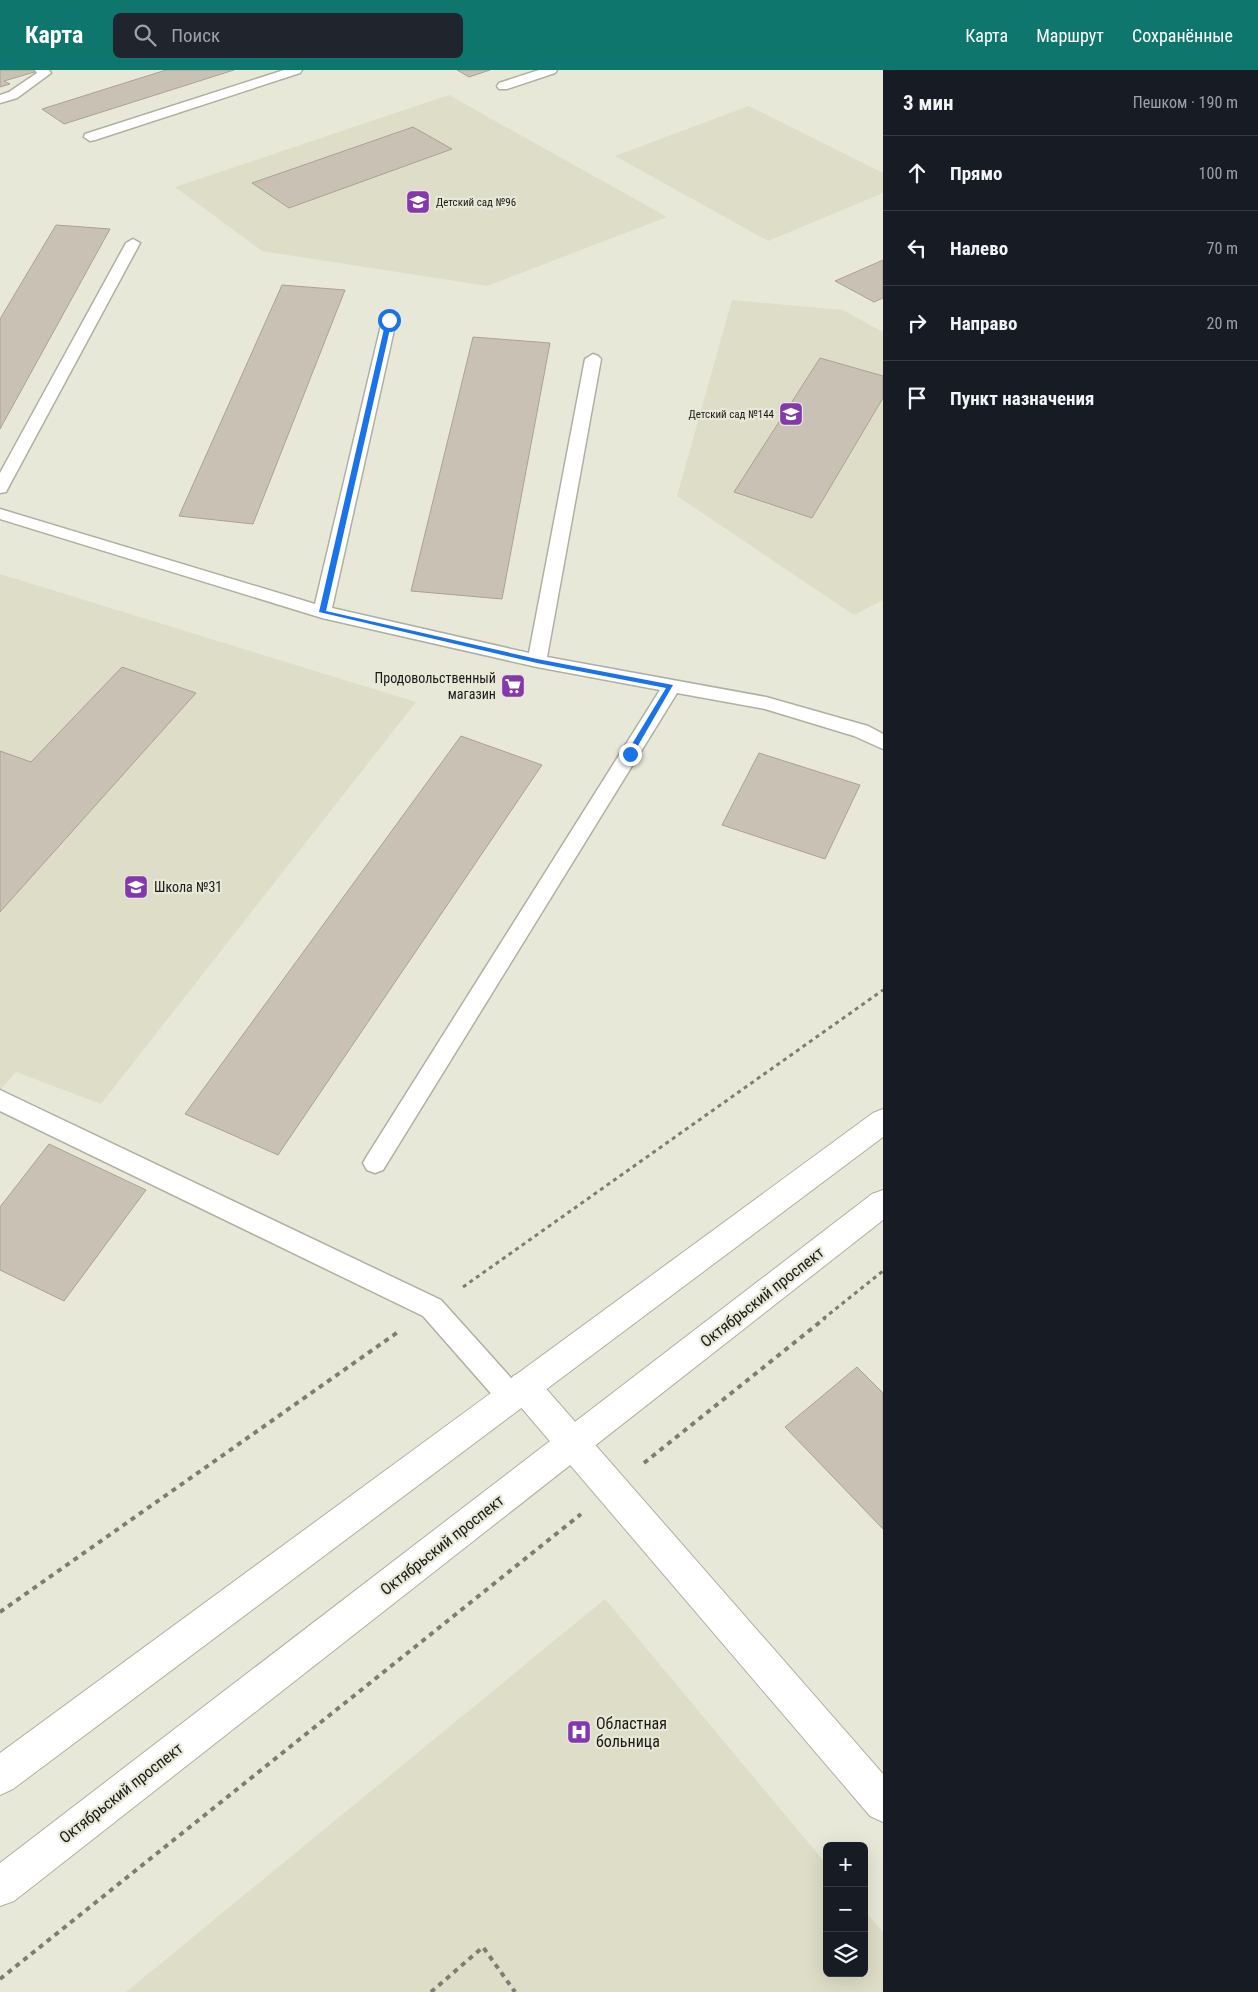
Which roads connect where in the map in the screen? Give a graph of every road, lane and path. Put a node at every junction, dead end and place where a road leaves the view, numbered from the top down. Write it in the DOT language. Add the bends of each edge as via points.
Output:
graph roads {
  1 [pos="41,70"];
  2 [pos="296,70"];
  3 [pos="551,70"];
  4 [pos="503,86"];
  5 [pos="0,99"];
  6 [pos="90,138"];
  7 [pos="133,243"];
  8 [pos="389,320"];
  9 [pos="594,359"];
  10 [pos="0,488"];
  11 [pos="0,514"];
  12 [pos="322,612"];
  13 [pos="537,661"];
  14 [pos="671,686"];
  15 [pos="883,742"];
  16 [pos="0,1100"];
  17 [pos="883,1120"];
  18 [pos="375,1163"];
  19 [pos="883,1203"];
  20 [pos="883,1271"];
  21 [pos="518,1392"];
  22 [pos="573,1443"];
  23 [pos="613,1488"];
  24 [pos="0,1776"];
  25 [pos="883,1803"];
  26 [pos="0,1887"];
  27 [pos="0,1979"];
  28 [pos="431,1992"];
  29 [pos="515,1992"];
  1 -- 5 [label="lane" via="45,73 13,96"];
  2 -- 6 [label="lane"];
  3 -- 4 [label="lane"];
  7 -- 10 [label="lane"];
  8 -- 12 [label="lane"];
  9 -- 13 [label="lane"];
  11 -- 12 [label="lane"];
  12 -- 13 [label="lane"];
  13 -- 14 [label="lane"];
  14 -- 15 [label="lane" via="766,703 861,731"];
  14 -- 18 [label="lane"];
  16 -- 21 [label="lane" via="432,1308"];
  17 -- 21 [label="main road"];
  19 -- 22 [label="main road, Октябрьский проспект"];
  20 -- 23 [label="path"];
  21 -- 22 [label="main road"];
  21 -- 24 [label="main road"];
  22 -- 23 [label="main road"];
  22 -- 26 [label="main road, Октябрьский проспект"];
  23 -- 25 [label="main road"];
  23 -- 27 [label="path"];
  28 -- 29 [label="path" via="483,1947"];
}
